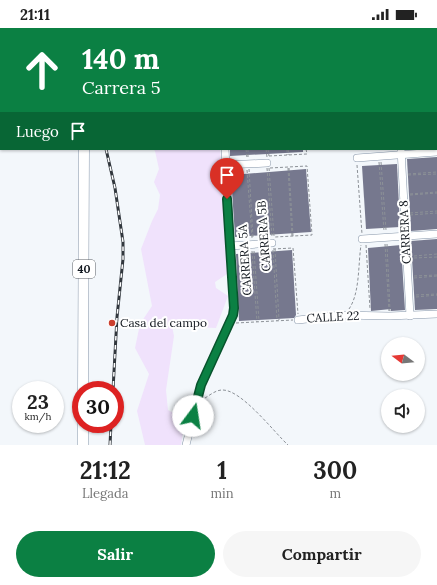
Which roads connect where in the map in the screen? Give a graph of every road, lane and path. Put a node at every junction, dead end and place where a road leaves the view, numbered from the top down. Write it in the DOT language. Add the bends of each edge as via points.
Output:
graph roads {
  1 [pos="84,150"];
  2 [pos="225,150"];
  3 [pos="247,150"];
  4 [pos="267,150"];
  5 [pos="267,150"];
  6 [pos="288,150"];
  7 [pos="306,150"];
  8 [pos="401,151"];
  9 [pos="437,152"];
  10 [pos="307,154"];
  11 [pos="288,155"];
  12 [pos="357,158"];
  13 [pos="268,160"];
  14 [pos="380,160"];
  15 [pos="248,164"];
  16 [pos="226,165"];
  17 [pos="307,166"];
  18 [pos="288,167"];
  19 [pos="437,173"];
  20 [pos="402,175"];
  21 [pos="437,193"];
  22 [pos="403,195"];
  23 [pos="437,212"];
  24 [pos="404,214"];
  25 [pos="385,231"];
  26 [pos="437,234"];
  27 [pos="312,235"];
  28 [pos="293,236"];
  29 [pos="405,236"];
  30 [pos="273,241"];
  31 [pos="364,242"];
  32 [pos="386,243"];
  33 [pos="253,244"];
  34 [pos="230,246"];
  35 [pos="293,248"];
  36 [pos="437,256"];
  37 [pos="407,258"];
  38 [pos="437,275"];
  39 [pos="408,277"];
  40 [pos="437,295"];
  41 [pos="409,296"];
  42 [pos="370,314"];
  43 [pos="437,314"];
  44 [pos="390,315"];
  45 [pos="410,316"];
  46 [pos="298,320"];
  47 [pos="230,321"];
  48 [pos="278,321"];
  49 [pos="258,322"];
  50 [pos="84,381"];
  51 [pos="197,402"];
  52 [pos="83,433"];
  53 [pos="83,445"];
  54 [pos="186,445"];
  55 [pos="288,445"];
  1 -- 50 [label="highway, 40"];
  2 -- 16 [label="street"];
  3 -- 15 [label="path, CARRERA 5A"];
  4 -- 13 [label="path, CARRERA 5B"];
  5 -- 13 [label="path, CARRERA 5B"];
  6 -- 11 [label="path"];
  7 -- 10 [label="path"];
  8 -- 9 [label="street"];
  8 -- 12 [label="street"];
  8 -- 20 [label="street, CARRERA 8"];
  13 -- 15 [label="street"];
  13 -- 30 [label="path, CARRERA 5B"];
  13 -- 30 [label="path, CARRERA 5B"];
  14 -- 25 [label="path"];
  15 -- 16 [label="street"];
  15 -- 33 [label="path, CARRERA 5A"];
  16 -- 34 [label="street"];
  17 -- 27 [label="path"];
  18 -- 28 [label="path"];
  19 -- 20 [label="path"];
  20 -- 22 [label="street, CARRERA 8"];
  21 -- 22 [label="path"];
  22 -- 24 [label="street, CARRERA 8"];
  23 -- 24 [label="path"];
  24 -- 29 [label="street, CARRERA 8"];
  26 -- 29 [label="street"];
  29 -- 31 [label="street"];
  29 -- 37 [label="street, CARRERA 8"];
  30 -- 33 [label="street"];
  30 -- 48 [label="path, CARRERA 5B"];
  31 -- 42 [label="path"];
  32 -- 44 [label="path"];
  33 -- 34 [label="street"];
  33 -- 49 [label="path, CARRERA 5A"];
  34 -- 47 [label="street" via="234,308"];
  35 -- 46 [label="path"];
  36 -- 37 [label="path"];
  37 -- 39 [label="street, CARRERA 8"];
  38 -- 39 [label="path"];
  39 -- 41 [label="street, CARRERA 8"];
  40 -- 41 [label="path"];
  41 -- 45 [label="street, CARRERA 8"];
  43 -- 45 [label="street, CALLE 22"];
  45 -- 46 [label="street, CALLE 22" via="341,315"];
  46 -- 48 [label="path, CALLE 22"];
  47 -- 49 [label="path, CALLE 22"];
  47 -- 51 [label="street" via="201,385"];
  48 -- 49 [label="path, CALLE 22"];
  51 -- 54 [label="street"];
  51 -- 55 [label="path" via="220,390 226,390 258,412"];
  52 -- 53 [label="highway"];
}
